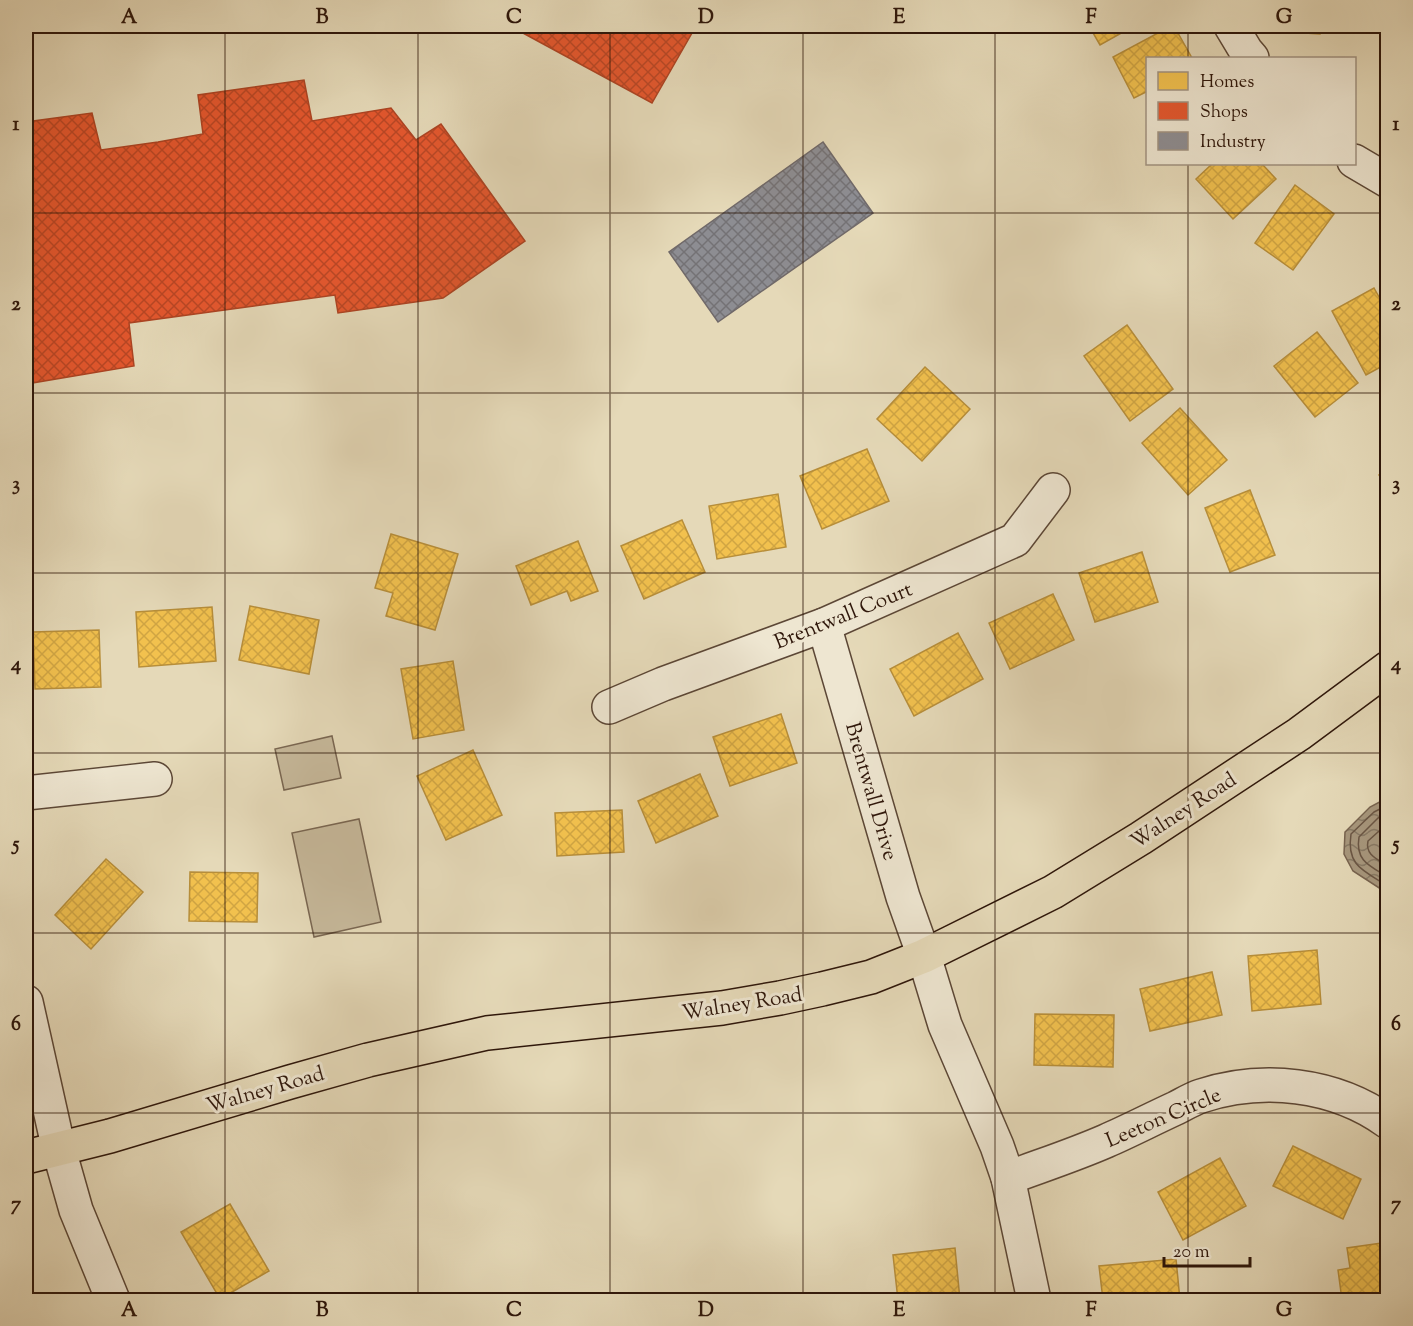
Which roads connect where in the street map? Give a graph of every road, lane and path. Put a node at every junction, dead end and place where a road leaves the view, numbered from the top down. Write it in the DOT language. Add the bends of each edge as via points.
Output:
graph roads {
  1 [pos="1231,26"];
  2 [pos="1251,57"];
  3 [pos="1356,162"];
  4 [pos="1388,181"];
  5 [pos="1053,490"];
  6 [pos="824,625"];
  7 [pos="1388,668"];
  8 [pos="609,707"];
  9 [pos="155,779"];
  10 [pos="26,793"];
  11 [pos="924,956"];
  12 [pos="26,1002"];
  13 [pos="1388,1122"];
  14 [pos="59,1150"];
  15 [pos="26,1157"];
  16 [pos="1008,1178"];
  17 [pos="113,1300"];
  18 [pos="1034,1300"];
  1 -- 2 [label="street"];
  3 -- 4 [label="street"];
  5 -- 6 [label="street, Brentwall Court" via="1015,540"];
  6 -- 8 [label="street, Brentwall Court"];
  6 -- 11 [label="street, Brentwall Drive" via="903,897"];
  7 -- 11 [label="main road, Walney Road" via="1299,734 1141,838 1053,892"];
  9 -- 10 [label="street"];
  11 -- 14 [label="main road, Walney Road" via="871,977 780,998 487,1033 418,1048"];
  11 -- 16 [label="street" via="945,1025"];
  12 -- 14 [label="street"];
  13 -- 16 [label="street, Leeton Circle" via="1357,1104 1296,1086 1231,1088 1199,1097 1105,1142"];
  14 -- 15 [label="main road, Walney Road"];
  14 -- 17 [label="street" via="76,1210"];
  16 -- 18 [label="street"];
}
